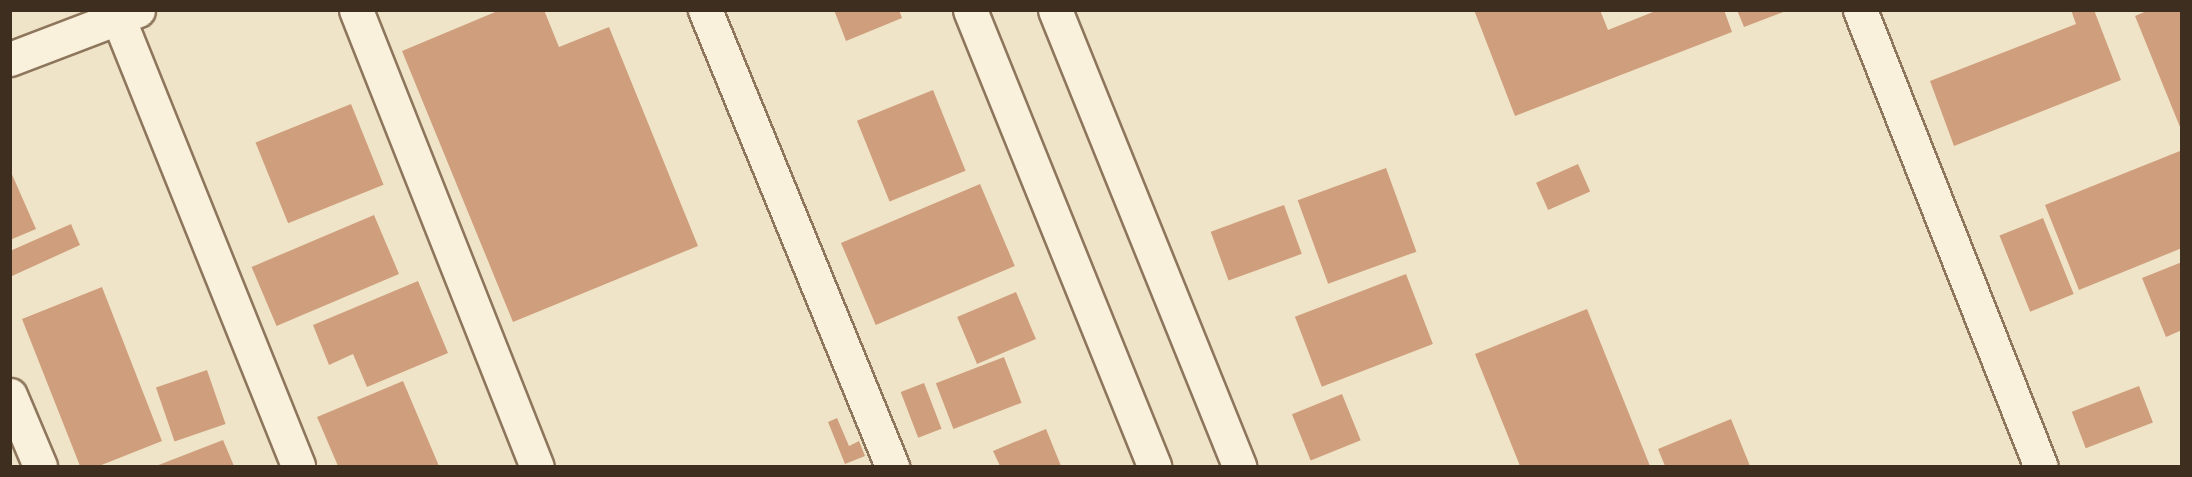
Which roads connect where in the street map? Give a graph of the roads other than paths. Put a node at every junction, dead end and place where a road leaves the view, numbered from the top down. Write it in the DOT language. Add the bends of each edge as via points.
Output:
graph roads {
  1 [pos="356,10"];
  2 [pos="705,10"];
  3 [pos="970,10"];
  4 [pos="1055,10"];
  5 [pos="1860,10"];
  6 [pos="124,13"];
  7 [pos="10,59"];
  8 [pos="10,395"];
  9 [pos="40,466"];
  10 [pos="298,466"];
  11 [pos="537,466"];
  12 [pos="892,466"];
  13 [pos="1154,466"];
  14 [pos="1239,466"];
  15 [pos="2041,466"];
  1 -- 11 [label="street"];
  2 -- 12 [label="street"];
  3 -- 13 [label="street"];
  4 -- 14 [label="street"];
  5 -- 15 [label="street"];
  6 -- 7 [label="street"];
  6 -- 10 [label="street"];
  8 -- 9 [label="street"];
}
